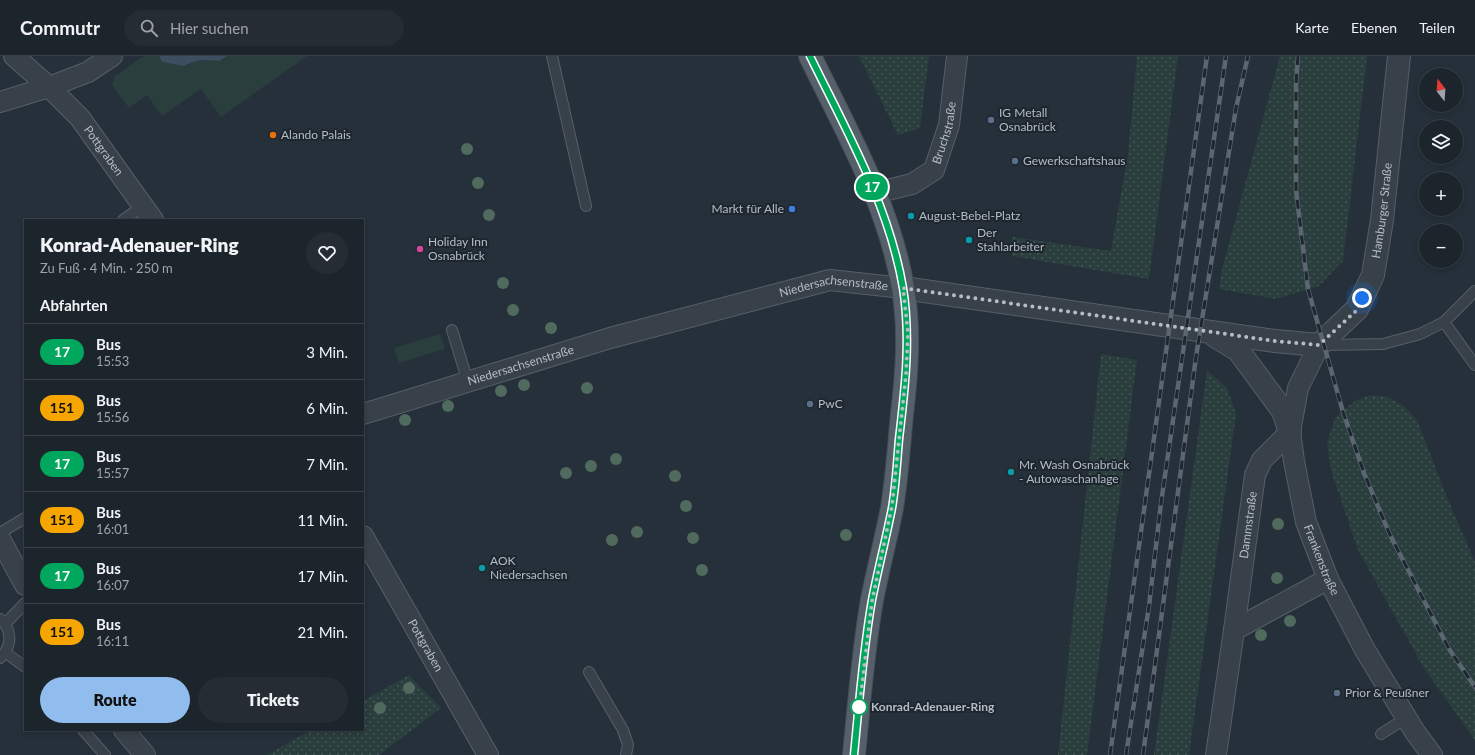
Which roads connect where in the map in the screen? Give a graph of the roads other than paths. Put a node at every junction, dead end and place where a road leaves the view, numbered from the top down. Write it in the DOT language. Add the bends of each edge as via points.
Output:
graph roads {
  1 [pos="14,56"];
  2 [pos="112,56"];
  3 [pos="552,56"];
  4 [pos="810,56"];
  5 [pos="957,56"];
  6 [pos="1399,56"];
  7 [pos="49,87"];
  8 [pos="0,102"];
  9 [pos="875,193"];
  10 [pos="586,206"];
  11 [pos="148,213"];
  12 [pos="127,219"];
  13 [pos="903,288"];
  14 [pos="1475,291"];
  15 [pos="1444,322"];
  16 [pos="452,330"];
  17 [pos="1209,332"];
  18 [pos="1319,345"];
  19 [pos="1475,365"];
  20 [pos="468,382"];
  21 [pos="364,414"];
  22 [pos="1290,432"];
  23 [pos="24,519"];
  24 [pos="0,533"];
  25 [pos="364,538"];
  26 [pos="0,539"];
  27 [pos="6,562"];
  28 [pos="1328,579"];
  29 [pos="24,584"];
  30 [pos="24,604"];
  31 [pos="3,621"];
  32 [pos="1234,630"];
  33 [pos="3,655"];
  34 [pos="24,666"];
  35 [pos="589,672"];
  36 [pos="1406,718"];
  37 [pos="84,731"];
  38 [pos="125,731"];
  39 [pos="1381,734"];
  40 [pos="104,755"];
  41 [pos="145,755"];
  42 [pos="488,755"];
  43 [pos="626,755"];
  44 [pos="854,755"];
  45 [pos="1216,755"];
  46 [pos="1432,755"];
  1 -- 7 [label="street, Pottgraben"];
  2 -- 7 [label="street" via="88,72"];
  3 -- 10 [label="lane"];
  4 -- 9 [label="main road"];
  5 -- 9 [label="street, Bruchstraße" via="949,125 934,170 912,184"];
  6 -- 18 [label="street, Hamburger Straße" via="1382,220 1372,275 1357,310"];
  7 -- 8 [label="street"];
  7 -- 11 [label="street, Pottgraben" via="80,118"];
  9 -- 13 [label="main road" via="895,252"];
  11 -- 12 [label="lane"];
  13 -- 17 [label="street, Niedersachsenstraße"];
  13 -- 20 [label="street, Niedersachsenstraße" via="830,280 610,338"];
  13 -- 44 [label="main road" via="908,333 906,382 892,506 872,601"];
  14 -- 15 [label="lane"];
  15 -- 18 [label="lane" via="1420,334 1383,344"];
  15 -- 19 [label="lane"];
  16 -- 20 [label="lane"];
  17 -- 18 [label="street, Niedersachsenstraße"];
  17 -- 22 [label="street" via="1238,350 1283,411"];
  18 -- 22 [label="street, Frankenstraße" via="1298,388"];
  20 -- 21 [label="street, Niedersachsenstraße"];
  22 -- 28 [label="street, Frankenstraße" via="1306,522"];
  22 -- 32 [label="street, Dammstraße" via="1262,460 1255,475"];
  23 -- 24 [label="lane"];
  25 -- 42 [label="street, Pottgraben"];
  26 -- 27 [label="street"];
  27 -- 29 [label="street"];
  28 -- 32 [label="street"];
  28 -- 36 [label="street, Frankenstraße" via="1365,650"];
  30 -- 31 [label="lane"];
  31 -- 33 [label="lane" via="9,632 9,644"];
  32 -- 45 [label="street, Dammstraße"];
  33 -- 34 [label="lane"];
  35 -- 43 [label="lane" via="623,730 628,745"];
  36 -- 39 [label="lane"];
  36 -- 46 [label="street, Frankenstraße"];
  37 -- 40 [label="lane"];
  38 -- 41 [label="street"];
}
